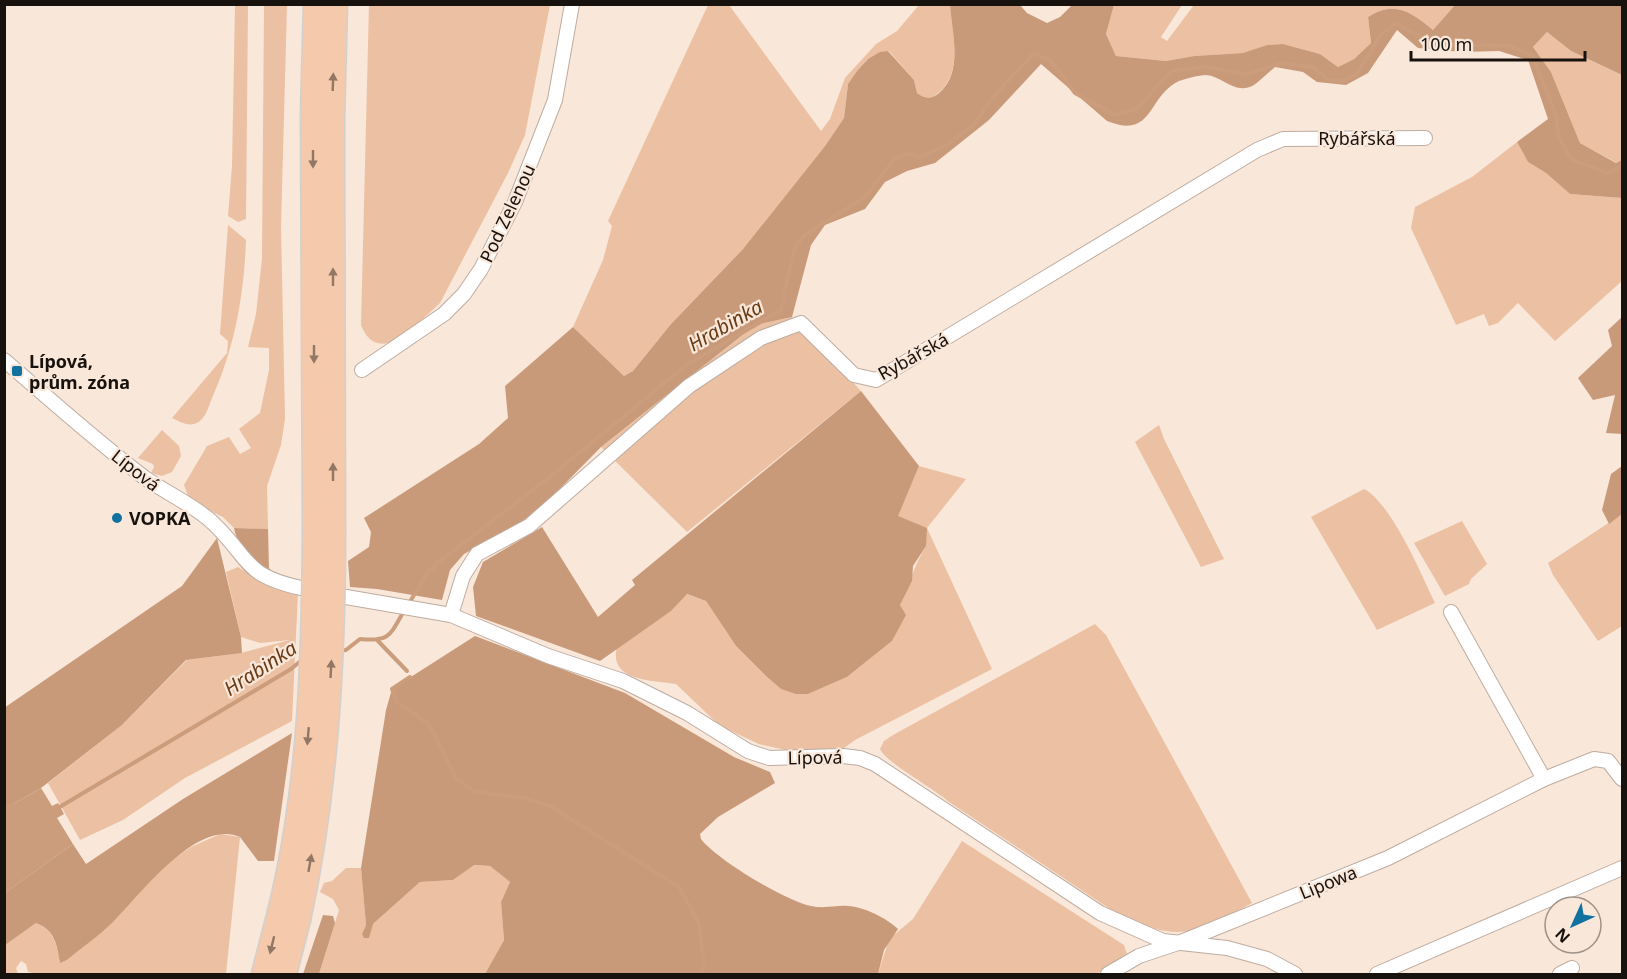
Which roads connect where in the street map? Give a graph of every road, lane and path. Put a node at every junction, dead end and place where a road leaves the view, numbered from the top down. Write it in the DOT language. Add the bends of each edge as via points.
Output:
graph roads {
  1 [pos="316,4"];
  2 [pos="335,4"];
  3 [pos="572,4"];
  4 [pos="1425,138"];
  5 [pos="4,360"];
  6 [pos="362,370"];
  7 [pos="324,531"];
  8 [pos="302,588"];
  9 [pos="346,597"];
  10 [pos="1451,612"];
  11 [pos="451,615"];
  12 [pos="1544,779"];
  13 [pos="1623,779"];
  14 [pos="1623,868"];
  15 [pos="289,918"];
  16 [pos="1181,942"];
  17 [pos="264,975"];
  18 [pos="284,975"];
  19 [pos="1108,975"];
  20 [pos="1294,975"];
  21 [pos="1377,975"];
  1 -- 7 [label="highway, one-way" via="313,113"];
  7 -- 2 [label="highway, one-way"];
  3 -- 6 [label="street, Pod Zelenou" via="555,100 515,202 481,269 444,314"];
  4 -- 11 [label="street, Rybářská" via="1284,139 1257,150 876,380 854,375 801,323 761,338 689,387 529,526 477,554 463,576"];
  5 -- 8 [label="street, Lípová" via="118,457 212,522 250,567 272,582"];
  7 -- 15 [label="highway, bridge"];
  9 -- 11 [label="street, Lípová"];
  10 -- 12 [label="street"];
  11 -- 16 [label="street, Lípová" via="548,656 623,681 687,713 748,751 769,758 843,756 874,764 1100,914 1163,941"];
  12 -- 13 [label="street, Lipowa" via="1594,759 1608,761"];
  12 -- 16 [label="street, Lipowa" via="1388,858"];
  14 -- 21 [label="street"];
  15 -- 17 [label="highway, one-way"];
  15 -- 18 [label="highway"];
  16 -- 19 [label="street, Lipowa" via="1139,956"];
  16 -- 20 [label="street, Lípová" via="1227,948 1267,959"];
}
